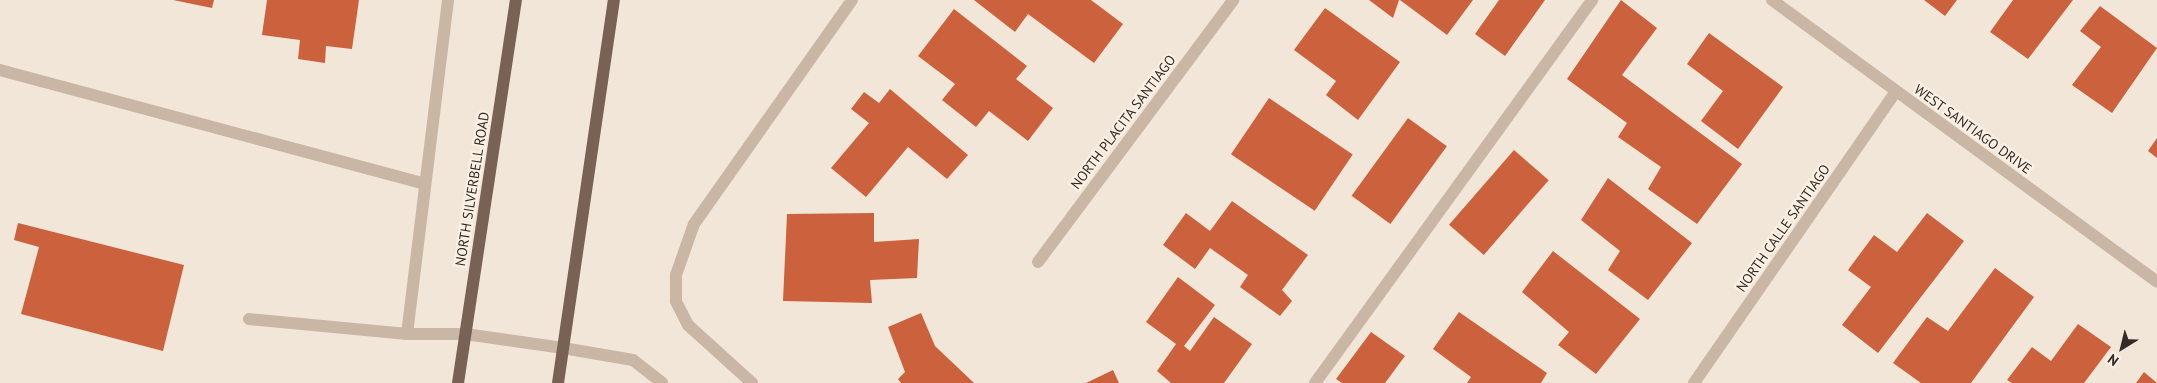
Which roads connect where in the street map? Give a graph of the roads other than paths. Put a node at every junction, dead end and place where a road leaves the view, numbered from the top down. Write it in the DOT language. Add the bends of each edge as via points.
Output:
graph roads {
  1 [pos="448,0"];
  2 [pos="516,0"];
  3 [pos="614,0"];
  4 [pos="852,0"];
  5 [pos="1233,0"];
  6 [pos="1592,0"];
  7 [pos="1772,0"];
  8 [pos="0,70"];
  9 [pos="1896,91"];
  10 [pos="425,184"];
  11 [pos="1038,262"];
  12 [pos="2157,282"];
  13 [pos="249,319"];
  14 [pos="407,334"];
  15 [pos="465,334"];
  16 [pos="563,348"];
  17 [pos="458,383"];
  18 [pos="558,383"];
  19 [pos="662,383"];
  20 [pos="752,383"];
  21 [pos="1315,383"];
  22 [pos="1694,383"];
  1 -- 10 [label="street"];
  2 -- 15 [label="main road, NORTH SILVERBELL ROAD"];
  3 -- 16 [label="main road"];
  4 -- 20 [label="street" via="694,224 676,275 676,301 688,325"];
  5 -- 11 [label="street, NORTH PLACITA SANTIAGO"];
  6 -- 21 [label="street"];
  7 -- 9 [label="street, WEST SANTIAGO DRIVE"];
  8 -- 10 [label="street"];
  9 -- 12 [label="street, WEST SANTIAGO DRIVE"];
  9 -- 22 [label="street, NORTH CALLE SANTIAGO"];
  10 -- 14 [label="street"];
  13 -- 14 [label="street"];
  14 -- 15 [label="street"];
  15 -- 16 [label="street"];
  15 -- 17 [label="main road, NORTH SILVERBELL ROAD"];
  16 -- 18 [label="main road"];
  16 -- 19 [label="street" via="633,360"];
}
